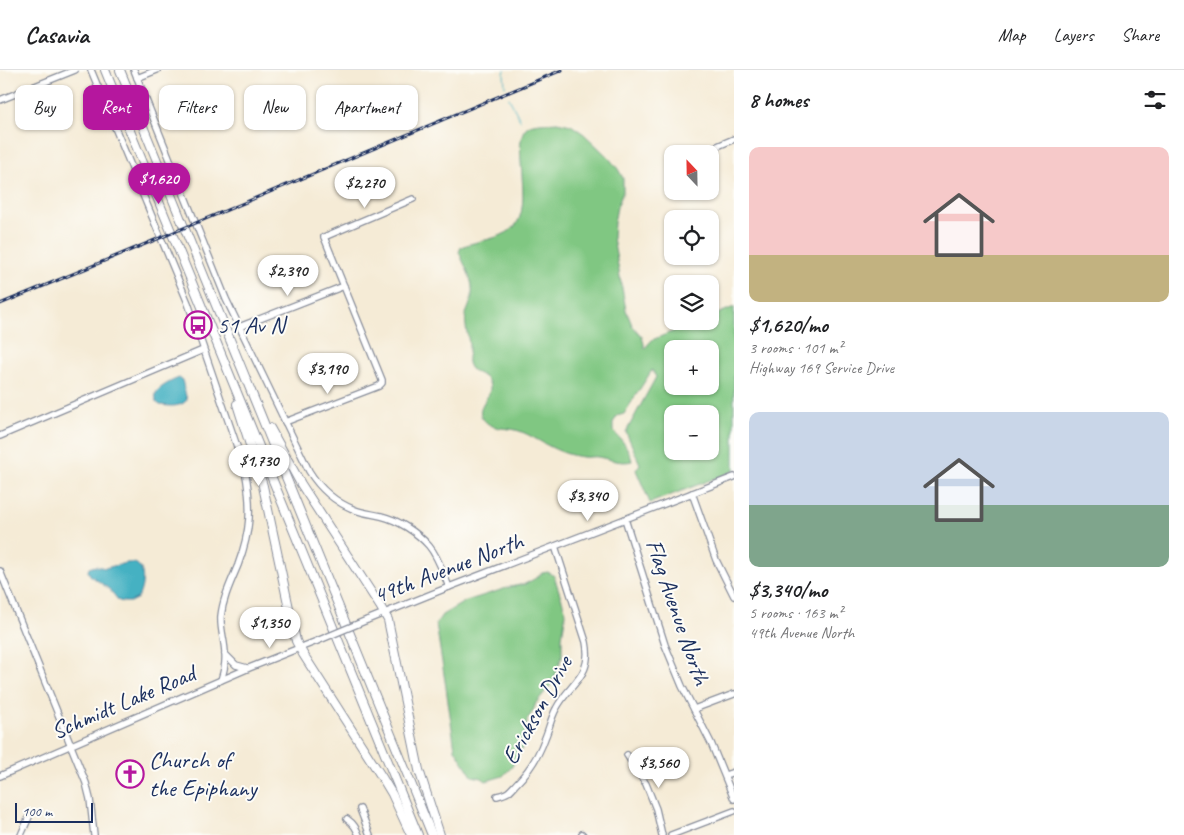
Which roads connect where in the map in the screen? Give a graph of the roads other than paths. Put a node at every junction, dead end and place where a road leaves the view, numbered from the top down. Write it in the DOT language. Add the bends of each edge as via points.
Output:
graph roads {
  1 [pos="75,70"];
  2 [pos="91,70"];
  3 [pos="105,70"];
  4 [pos="120,70"];
  5 [pos="134,70"];
  6 [pos="158,70"];
  7 [pos="137,78"];
  8 [pos="0,100"];
  9 [pos="734,139"];
  10 [pos="719,146"];
  11 [pos="413,199"];
  12 [pos="344,286"];
  13 [pos="239,327"];
  14 [pos="203,350"];
  15 [pos="230,375"];
  16 [pos="249,386"];
  17 [pos="285,422"];
  18 [pos="0,436"];
  19 [pos="734,477"];
  20 [pos="692,493"];
  21 [pos="626,519"];
  22 [pos="555,546"];
  23 [pos="0,571"];
  24 [pos="449,587"];
  25 [pos="734,596"];
  26 [pos="384,613"];
  27 [pos="316,641"];
  28 [pos="299,648"];
  29 [pos="225,654"];
  30 [pos="249,668"];
  31 [pos="221,680"];
  32 [pos="734,694"];
  33 [pos="694,709"];
  34 [pos="72,745"];
  35 [pos="627,755"];
  36 [pos="734,772"];
  37 [pos="725,775"];
  38 [pos="0,776"];
  39 [pos="497,796"];
  40 [pos="734,799"];
  41 [pos="360,809"];
  42 [pos="734,811"];
  43 [pos="29,817"];
  44 [pos="347,819"];
  45 [pos="21,835"];
  46 [pos="94,835"];
  47 [pos="359,835"];
  48 [pos="370,835"];
  49 [pos="411,835"];
  50 [pos="418,835"];
  51 [pos="432,835"];
  52 [pos="440,835"];
  53 [pos="662,835"];
  54 [pos="670,835"];
  1 -- 8 [label="street"];
  2 -- 14 [label="street" via="188,303"];
  3 -- 15 [label="highway"];
  4 -- 16 [label="highway"];
  5 -- 7 [label="street"];
  6 -- 7 [label="street"];
  7 -- 13 [label="street"];
  9 -- 10 [label="street"];
  11 -- 12 [label="street" via="324,237"];
  12 -- 13 [label="street"];
  12 -- 17 [label="street" via="382,383"];
  13 -- 17 [label="street"];
  14 -- 18 [label="street"];
  14 -- 29 [label="street" via="245,470 249,497 247,536 221,618"];
  15 -- 28 [label="highway" via="263,486"];
  15 -- 50 [label="highway"];
  16 -- 26 [label="highway" via="301,484"];
  16 -- 51 [label="highway"];
  17 -- 24 [label="street" via="322,490 347,506 390,519 412,530 433,551"];
  19 -- 20 [label="street, 49th Avenue North"];
  20 -- 21 [label="street, 49th Avenue North"];
  20 -- 25 [label="street" via="716,560"];
  21 -- 22 [label="street, 49th Avenue North"];
  21 -- 33 [label="street, Flag Avenue North" via="665,645"];
  22 -- 24 [label="street, 49th Avenue North"];
  22 -- 39 [label="street, Erickson Drive" via="586,642 587,661 581,676 556,709 532,766 508,792"];
  23 -- 34 [label="street"];
  24 -- 26 [label="street, 49th Avenue North"];
  26 -- 27 [label="street, 49th Avenue North, bridge"];
  26 -- 52 [label="highway" via="419,770"];
  27 -- 28 [label="street, Schmidt Lake Road"];
  28 -- 30 [label="street, Schmidt Lake Road"];
  28 -- 49 [label="highway" via="383,778"];
  29 -- 30 [label="street" via="236,665"];
  29 -- 31 [label="street"];
  30 -- 31 [label="street, Schmidt Lake Road"];
  31 -- 34 [label="street, Schmidt Lake Road"];
  32 -- 33 [label="street"];
  33 -- 37 [label="street, Flag Avenue North"];
  34 -- 38 [label="street, Schmidt Lake Road"];
  34 -- 46 [label="street" via="90,799"];
  35 -- 53 [label="street" via="646,784"];
  36 -- 37 [label="street"];
  37 -- 40 [label="street, Flag Avenue North"];
  41 -- 48 [label="street"];
  42 -- 54 [label="street"];
  43 -- 45 [label="street"];
  44 -- 47 [label="street"];
}
